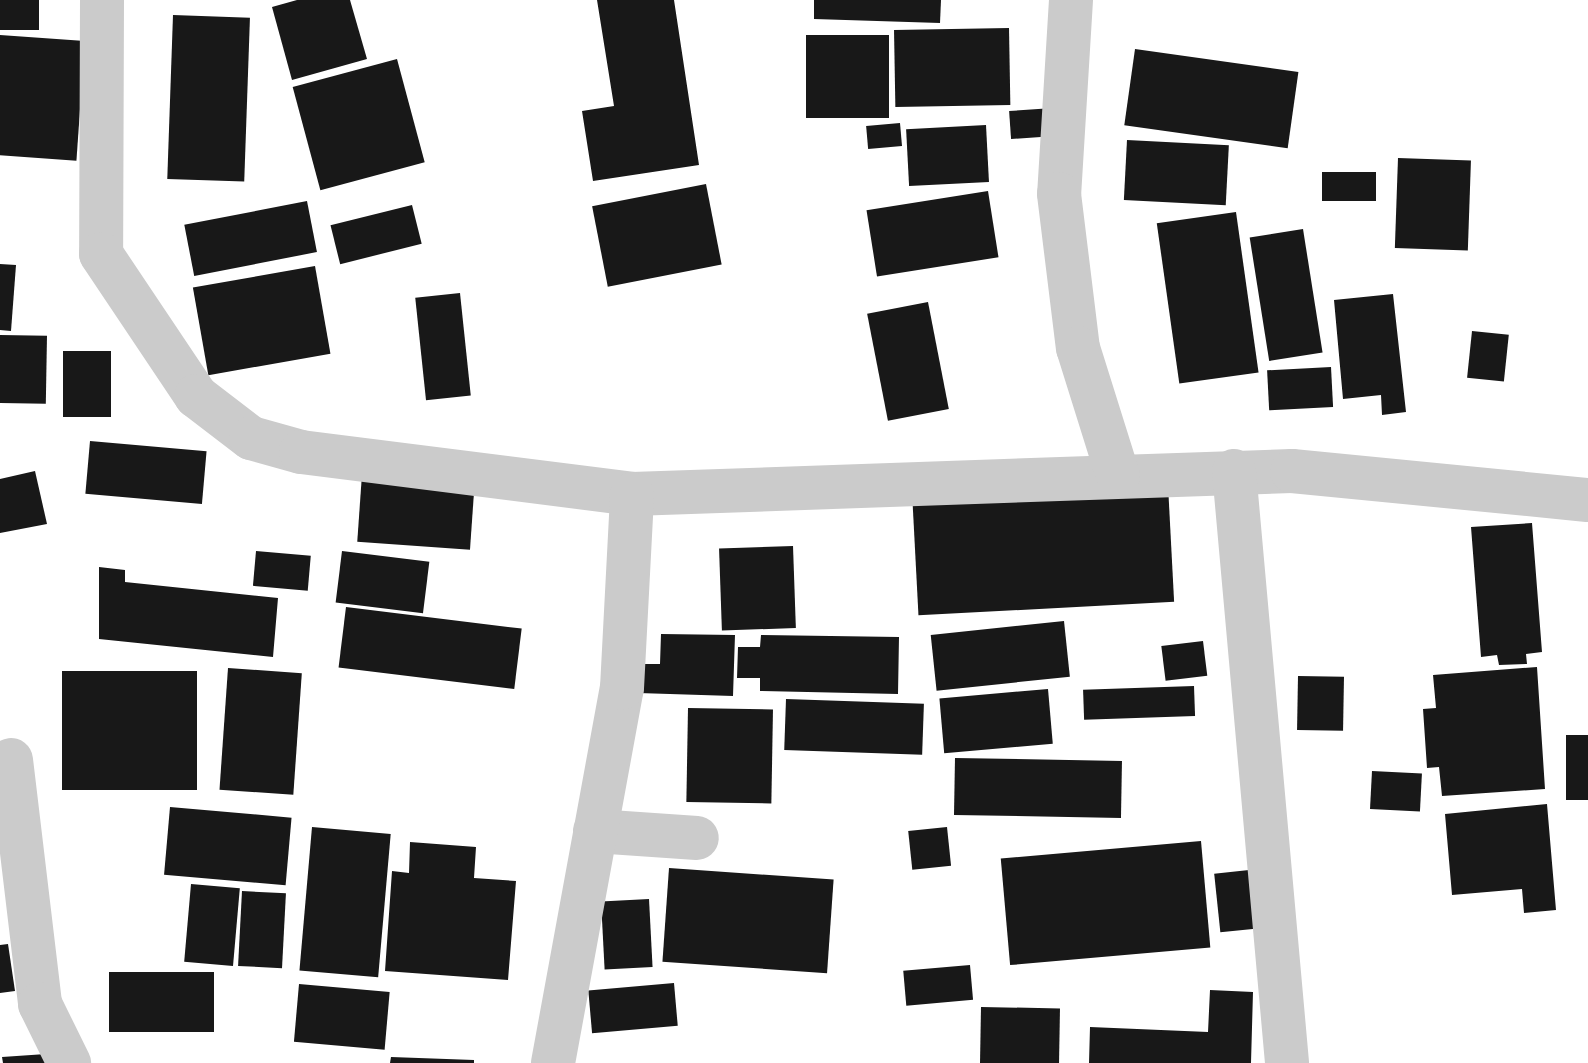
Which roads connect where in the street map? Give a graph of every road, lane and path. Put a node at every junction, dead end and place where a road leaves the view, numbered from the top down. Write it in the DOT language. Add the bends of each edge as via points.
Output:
graph roads {
  1 [pos="102,0"];
  2 [pos="1071,0"];
  3 [pos="1234,471"];
  4 [pos="1118,476"];
  5 [pos="632,494"];
  6 [pos="1588,500"];
  7 [pos="11,760"];
  8 [pos="595,831"];
  9 [pos="697,838"];
  10 [pos="69,1063"];
  11 [pos="553,1063"];
  12 [pos="1287,1063"];
  1 -- 5 [label="street" via="101,254 196,396 251,438 301,452"];
  2 -- 4 [label="street" via="1059,194 1078,348"];
  3 -- 4 [label="street"];
  3 -- 6 [label="street"];
  3 -- 12 [label="street"];
  4 -- 5 [label="street"];
  5 -- 8 [label="street" via="622,688"];
  7 -- 10 [label="street" via="40,1004"];
  8 -- 9 [label="street"];
  8 -- 11 [label="street"];
}
